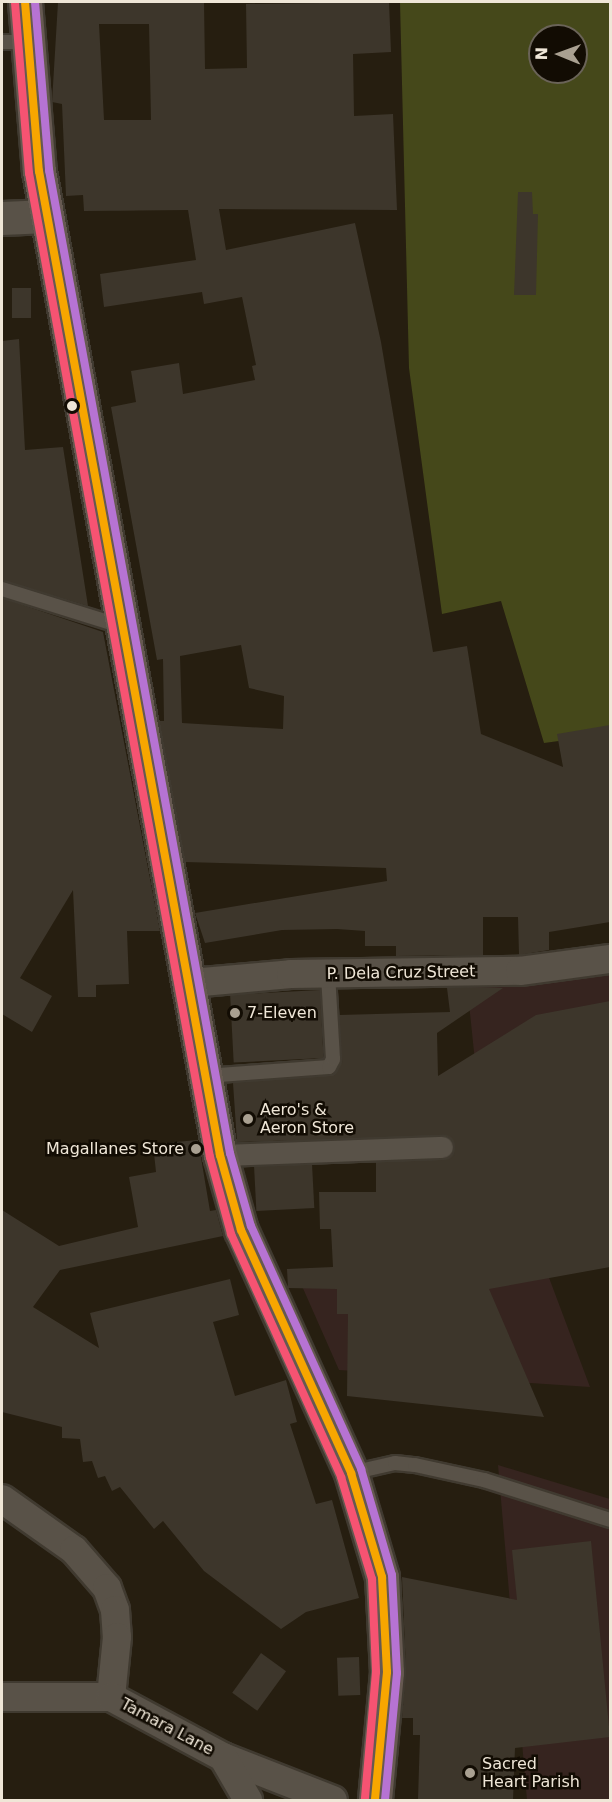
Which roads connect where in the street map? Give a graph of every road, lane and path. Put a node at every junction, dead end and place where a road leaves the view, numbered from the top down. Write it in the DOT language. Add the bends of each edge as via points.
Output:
graph roads {
  1 [pos="25,2"];
  2 [pos="14,42"];
  3 [pos="47,216"];
  4 [pos="2,218"];
  5 [pos="2,589"];
  6 [pos="121,626"];
  7 [pos="610,959"];
  8 [pos="328,974"];
  9 [pos="191,983"];
  10 [pos="205,1076"];
  11 [pos="442,1147"];
  12 [pos="220,1155"];
  13 [pos="351,1473"];
  14 [pos="2,1499"];
  15 [pos="610,1520"];
  16 [pos="2,1521"];
  17 [pos="34,1521"];
  18 [pos="2,1697"];
  19 [pos="111,1697"];
  20 [pos="223,1757"];
  21 [pos="248,1800"];
  22 [pos="333,1800"];
  23 [pos="375,1800"];
  1 -- 2 [label="main road"];
  2 -- 3 [label="main road"];
  3 -- 4 [label="main road"];
  3 -- 6 [label="main road"];
  5 -- 6 [label="lane"];
  6 -- 9 [label="main road"];
  7 -- 8 [label="street, P. Dela Cruz Street" via="520,971"];
  8 -- 9 [label="street, P. Dela Cruz Street"];
  8 -- 10 [label="lane" via="333,1059 329,1067"];
  9 -- 10 [label="main road"];
  10 -- 12 [label="main road"];
  11 -- 12 [label="street"];
  12 -- 13 [label="main road" via="241,1230"];
  13 -- 15 [label="lane" via="395,1463 415,1465 484,1480"];
  13 -- 23 [label="main road" via="382,1577 388,1624"];
  14 -- 17 [label="street"];
  16 -- 17 [label="street"];
  17 -- 19 [label="street" via="74,1550 107,1588 115,1610 117,1637"];
  18 -- 19 [label="street"];
  19 -- 20 [label="street, Tamara Lane"];
  20 -- 21 [label="street, Tamara Lane"];
  20 -- 22 [label="street, Tamara Lane"];
}
